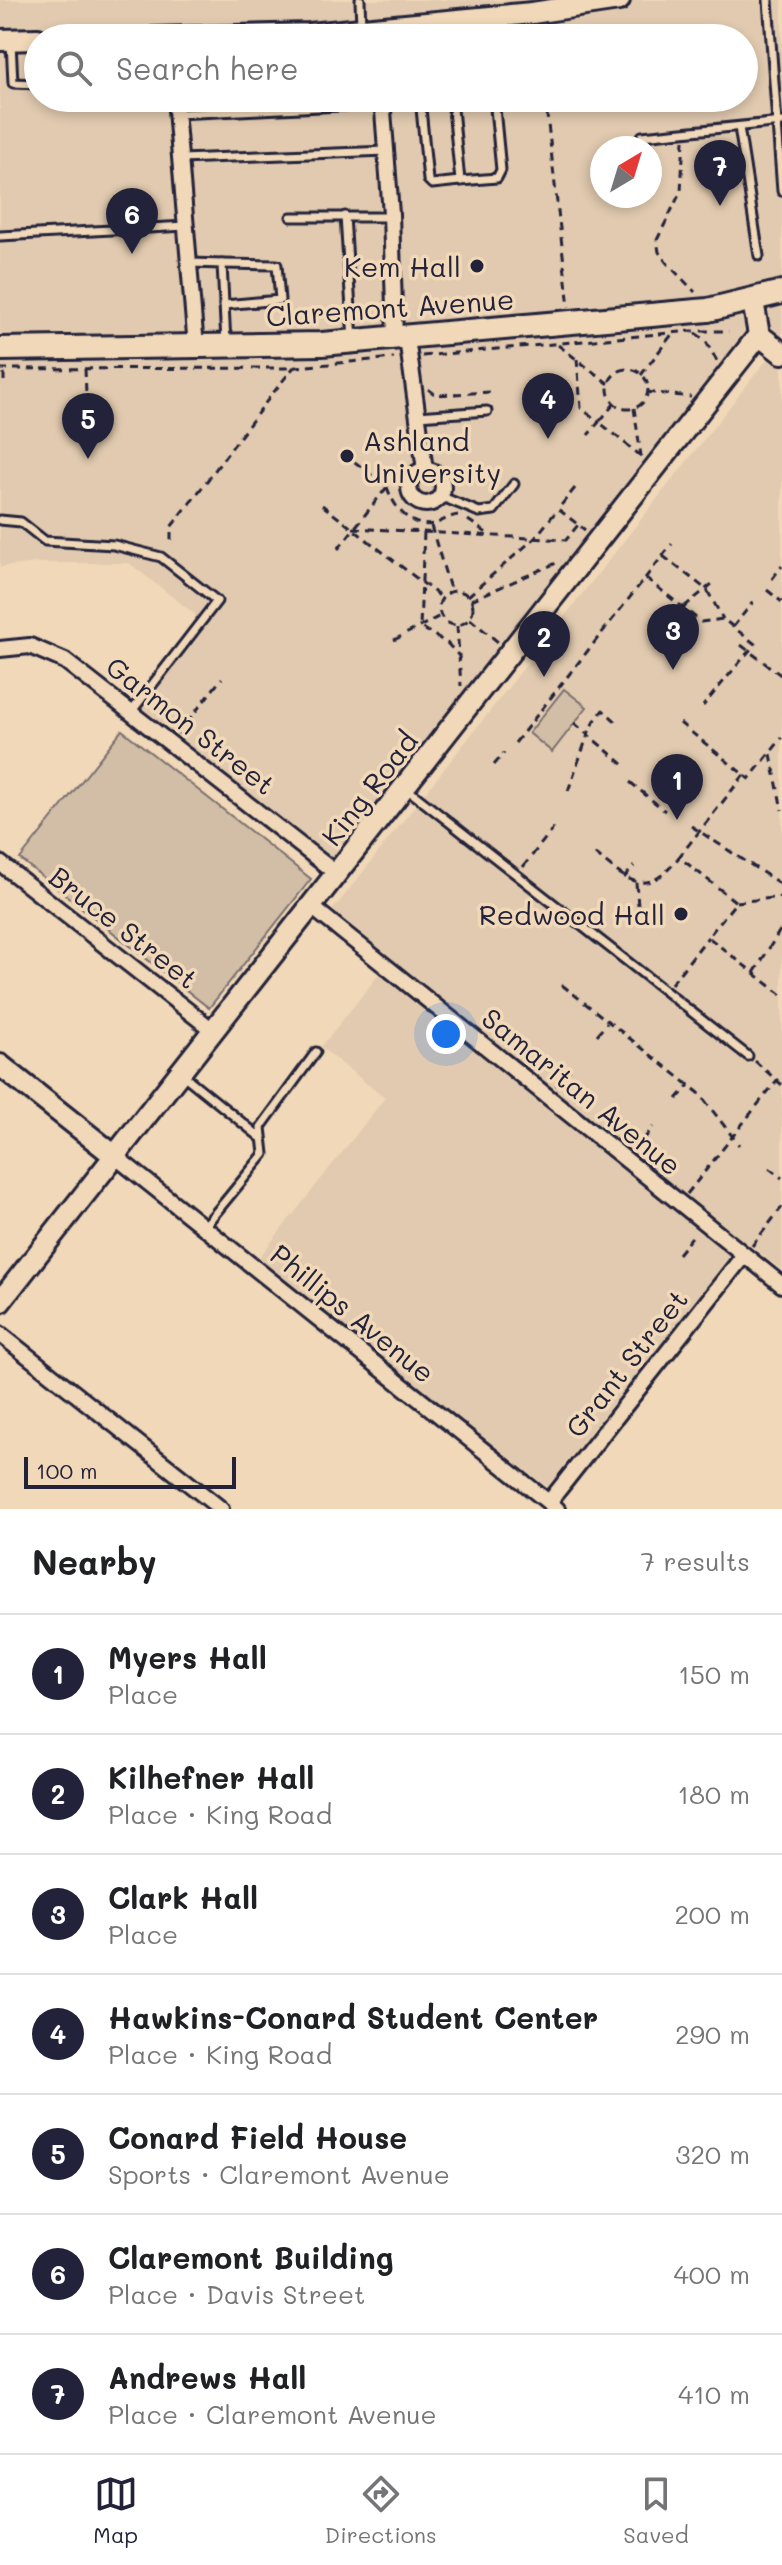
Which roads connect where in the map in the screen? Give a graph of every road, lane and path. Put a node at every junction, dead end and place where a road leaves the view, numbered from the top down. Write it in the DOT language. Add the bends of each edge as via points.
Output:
graph roads {
  1 [pos="360,0"];
  2 [pos="768,0"];
  3 [pos="611,1"];
  4 [pos="485,17"];
  5 [pos="370,24"];
  6 [pos="463,24"];
  7 [pos="486,24"];
  8 [pos="6,40"];
  9 [pos="24,83"];
  10 [pos="209,112"];
  11 [pos="383,112"];
  12 [pos="421,112"];
  13 [pos="453,112"];
  14 [pos="495,112"];
  15 [pos="547,112"];
  16 [pos="177,114"];
  17 [pos="778,122"];
  18 [pos="739,127"];
  19 [pos="684,132"];
  20 [pos="642,136"];
  21 [pos="387,151"];
  22 [pos="181,159"];
  23 [pos="460,181"];
  24 [pos="782,191"];
  25 [pos="345,216"];
  26 [pos="291,217"];
  27 [pos="391,217"];
  28 [pos="188,226"];
  29 [pos="0,236"];
  30 [pos="759,256"];
  31 [pos="191,263"];
  32 [pos="222,264"];
  33 [pos="695,292"];
  34 [pos="782,292"];
  35 [pos="753,301"];
  36 [pos="224,305"];
  37 [pos="571,322"];
  38 [pos="692,331"];
  39 [pos="673,333"];
  40 [pos="759,335"];
  41 [pos="401,338"];
  42 [pos="353,342"];
  43 [pos="557,344"];
  44 [pos="196,347"];
  45 [pos="227,347"];
  46 [pos="782,353"];
  47 [pos="428,355"];
  48 [pos="2,359"];
  49 [pos="577,359"];
  50 [pos="424,362"];
  51 [pos="294,367"];
  52 [pos="719,368"];
  53 [pos="85,369"];
  54 [pos="641,375"];
  55 [pos="4,381"];
  56 [pos="424,381"];
  57 [pos="609,384"];
  58 [pos="490,392"];
  59 [pos="647,392"];
  60 [pos="86,394"];
  61 [pos="698,398"];
  62 [pos="614,404"];
  63 [pos="634,408"];
  64 [pos="487,411"];
  65 [pos="418,416"];
  66 [pos="599,422"];
  67 [pos="588,435"];
  68 [pos="641,456"];
  69 [pos="351,459"];
  70 [pos="649,462"];
  71 [pos="425,470"];
  72 [pos="514,484"];
  73 [pos="387,487"];
  74 [pos="575,488"];
  75 [pos="440,496"];
  76 [pos="322,505"];
  77 [pos="558,509"];
  78 [pos="0,520"];
  79 [pos="431,524"];
  80 [pos="578,525"];
  81 [pos="353,528"];
  82 [pos="424,532"];
  83 [pos="433,533"];
  84 [pos="591,535"];
  85 [pos="491,536"];
  86 [pos="535,538"];
  87 [pos="171,540"];
  88 [pos="672,544"];
  89 [pos="338,549"];
  90 [pos="663,556"];
  91 [pos="564,559"];
  92 [pos="782,566"];
  93 [pos="646,578"];
  94 [pos="772,579"];
  95 [pos="422,582"];
  96 [pos="712,584"];
  97 [pos="707,590"];
  98 [pos="767,590"];
  99 [pos="451,592"];
  100 [pos="442,598"];
  101 [pos="470,598"];
  102 [pos="782,602"];
  103 [pos="759,607"];
  104 [pos="684,608"];
  105 [pos="440,616"];
  106 [pos="470,619"];
  107 [pos="723,619"];
  108 [pos="457,626"];
  109 [pos="420,627"];
  110 [pos="733,627"];
  111 [pos="394,640"];
  112 [pos="741,645"];
  113 [pos="504,646"];
  114 [pos="0,649"];
  115 [pos="749,651"];
  116 [pos="459,656"];
  117 [pos="782,676"];
  118 [pos="222,678"];
  119 [pos="462,699"];
  120 [pos="703,706"];
  121 [pos="132,711"];
  122 [pos="574,723"];
  123 [pos="680,723"];
  124 [pos="620,725"];
  125 [pos="587,734"];
  126 [pos="177,735"];
  127 [pos="782,738"];
  128 [pos="515,743"];
  129 [pos="770,752"];
  130 [pos="504,753"];
  131 [pos="494,765"];
  132 [pos="624,765"];
  133 [pos="744,775"];
  134 [pos="630,782"];
  135 [pos="405,788"];
  136 [pos="568,791"];
  137 [pos="782,810"];
  138 [pos="665,811"];
  139 [pos="555,826"];
  140 [pos="691,826"];
  141 [pos="699,832"];
  142 [pos="533,854"];
  143 [pos="595,854"];
  144 [pos="679,857"];
  145 [pos="538,859"];
  146 [pos="0,863"];
  147 [pos="634,866"];
  148 [pos="337,874"];
  149 [pos="517,875"];
  150 [pos="624,878"];
  151 [pos="636,883"];
  152 [pos="782,885"];
  153 [pos="782,897"];
  154 [pos="736,902"];
  155 [pos="638,905"];
  156 [pos="312,907"];
  157 [pos="646,910"];
  158 [pos="633,911"];
  159 [pos="782,927"];
  160 [pos="708,937"];
  161 [pos="754,973"];
  162 [pos="562,985"];
  163 [pos="665,991"];
  164 [pos="782,995"];
  165 [pos="608,1022"];
  166 [pos="215,1032"];
  167 [pos="597,1035"];
  168 [pos="316,1052"];
  169 [pos="748,1056"];
  170 [pos="0,1065"];
  171 [pos="574,1065"];
  172 [pos="182,1074"];
  173 [pos="778,1079"];
  174 [pos="689,1085"];
  175 [pos="782,1085"];
  176 [pos="548,1097"];
  177 [pos="677,1099"];
  178 [pos="653,1127"];
  179 [pos="260,1137"];
  180 [pos="731,1137"];
  181 [pos="739,1145"];
  182 [pos="116,1157"];
  183 [pos="627,1161"];
  184 [pos="769,1168"];
  185 [pos="782,1178"];
  186 [pos="680,1203"];
  187 [pos="782,1207"];
  188 [pos="773,1219"];
  189 [pos="782,1219"];
  190 [pos="204,1227"];
  191 [pos="698,1230"];
  192 [pos="678,1254"];
  193 [pos="744,1255"];
  194 [pos="782,1285"];
  195 [pos="1,1298"];
  196 [pos="0,1334"];
  197 [pos="553,1506"];
  198 [pos="221,1509"];
  1 -- 5 [label="lane"];
  2 -- 17 [label="lane"];
  3 -- 4 [label="street"];
  4 -- 6 [label="street"];
  4 -- 7 [label="lane"];
  8 -- 9 [label="lane" via="13,83"];
  10 -- 16 [label="lane"];
  11 -- 21 [label="street"];
  12 -- 23 [label="lane" via="428,180"];
  13 -- 23 [label="lane"];
  14 -- 23 [label="lane" via="501,170 497,178"];
  15 -- 37 [label="path"];
  16 -- 22 [label="street"];
  17 -- 18 [label="lane"];
  17 -- 24 [label="lane"];
  18 -- 19 [label="lane"];
  18 -- 30 [label="lane"];
  19 -- 20 [label="lane"];
  19 -- 33 [label="path" via="681,191 657,240 666,262"];
  21 -- 22 [label="lane"];
  21 -- 27 [label="street"];
  22 -- 28 [label="street"];
  25 -- 26 [label="lane"];
  25 -- 27 [label="lane"];
  25 -- 42 [label="lane"];
  27 -- 41 [label="street"];
  28 -- 29 [label="lane"];
  28 -- 31 [label="street"];
  31 -- 32 [label="lane"];
  31 -- 44 [label="street"];
  32 -- 36 [label="lane"];
  32 -- 36 [label="lane" via="277,265 280,300"];
  34 -- 35 [label="main road, Claremont Avenue"];
  35 -- 37 [label="main road, Claremont Avenue"];
  35 -- 40 [label="street"];
  36 -- 45 [label="lane"];
  37 -- 41 [label="main road, Claremont Avenue"];
  38 -- 52 [label="path" via="711,349"];
  39 -- 54 [label="path"];
  40 -- 46 [label="street"];
  40 -- 135 [label="street, King Road"];
  41 -- 42 [label="main road, Claremont Avenue"];
  41 -- 65 [label="street"];
  42 -- 45 [label="main road, Claremont Avenue"];
  43 -- 49 [label="path"];
  44 -- 45 [label="main road, Claremont Avenue"];
  44 -- 48 [label="main road, Claremont Avenue"];
  47 -- 50 [label="path"];
  48 -- 55 [label="path"];
  49 -- 57 [label="path"];
  49 -- 66 [label="path" via="581,408"];
  51 -- 87 [label="path" via="171,527"];
  53 -- 60 [label="path"];
  54 -- 57 [label="path" via="622,370"];
  54 -- 59 [label="path"];
  56 -- 58 [label="path" via="436,395"];
  57 -- 62 [label="path"];
  59 -- 61 [label="path"];
  59 -- 63 [label="path"];
  62 -- 63 [label="path"];
  62 -- 66 [label="path"];
  63 -- 68 [label="path"];
  64 -- 65 [label="lane"];
  65 -- 71 [label="street"];
  66 -- 67 [label="path"];
  66 -- 68 [label="path"];
  68 -- 70 [label="path"];
  69 -- 73 [label="path"];
  71 -- 75 [label="street" via="441,479"];
  71 -- 75 [label="street" via="409,481 412,497 426,504"];
  72 -- 75 [label="lane" via="494,510 479,512"];
  73 -- 79 [label="path" via="404,515"];
  73 -- 81 [label="path"];
  74 -- 77 [label="path"];
  76 -- 81 [label="path"];
  77 -- 80 [label="path"];
  77 -- 86 [label="path"];
  78 -- 121 [label="lane" via="21,522 45,541 114,545 161,557 217,601"];
  79 -- 83 [label="path"];
  79 -- 85 [label="path" via="460,515"];
  80 -- 84 [label="path"];
  80 -- 86 [label="path" via="566,540"];
  81 -- 82 [label="path"];
  81 -- 89 [label="path"];
  81 -- 95 [label="path"];
  82 -- 83 [label="path"];
  82 -- 95 [label="path"];
  83 -- 85 [label="path"];
  83 -- 99 [label="path"];
  85 -- 86 [label="path"];
  86 -- 101 [label="path"];
  88 -- 90 [label="path"];
  90 -- 93 [label="path"];
  90 -- 97 [label="path"];
  91 -- 101 [label="path"];
  92 -- 94 [label="path"];
  93 -- 104 [label="path"];
  93 -- 128 [label="path"];
  95 -- 100 [label="path"];
  95 -- 109 [label="path"];
  96 -- 97 [label="path"];
  97 -- 104 [label="path"];
  97 -- 107 [label="path"];
  98 -- 102 [label="path"];
  99 -- 100 [label="path"];
  99 -- 101 [label="path"];
  100 -- 105 [label="path"];
  101 -- 106 [label="path"];
  103 -- 110 [label="path" via="752,601"];
  104 -- 107 [label="path" via="701,622"];
  105 -- 108 [label="path"];
  105 -- 109 [label="path"];
  106 -- 108 [label="path"];
  106 -- 113 [label="path"];
  107 -- 110 [label="path"];
  108 -- 116 [label="path"];
  109 -- 111 [label="path"];
  109 -- 116 [label="path"];
  110 -- 115 [label="path" via="755,644"];
  112 -- 115 [label="path"];
  114 -- 121 [label="street, Garmon Street" via="30,646 51,652"];
  115 -- 117 [label="path"];
  115 -- 120 [label="path"];
  116 -- 119 [label="path"];
  118 -- 126 [label="path"];
  121 -- 148 [label="street, Garmon Street"];
  122 -- 125 [label="path"];
  123 -- 133 [label="path"];
  124 -- 125 [label="path" via="603,710"];
  125 -- 132 [label="path"];
  125 -- 136 [label="path"];
  127 -- 129 [label="path"];
  129 -- 133 [label="path" via="749,779"];
  129 -- 137 [label="path"];
  130 -- 131 [label="path"];
  133 -- 141 [label="path"];
  134 -- 138 [label="path"];
  135 -- 148 [label="street, King Road"];
  135 -- 149 [label="lane"];
  139 -- 142 [label="path"];
  140 -- 141 [label="path"];
  141 -- 144 [label="path"];
  141 -- 152 [label="path"];
  142 -- 145 [label="path"];
  142 -- 149 [label="path"];
  143 -- 150 [label="path"];
  144 -- 151 [label="path" via="667,871"];
  144 -- 154 [label="path"];
  146 -- 166 [label="street, Bruce Street"];
  147 -- 150 [label="path"];
  148 -- 156 [label="street, King Road"];
  149 -- 163 [label="lane"];
  150 -- 151 [label="path"];
  151 -- 155 [label="path"];
  153 -- 154 [label="path"];
  154 -- 160 [label="path"];
  155 -- 157 [label="path"];
  155 -- 158 [label="path"];
  156 -- 166 [label="street, King Road"];
  156 -- 176 [label="street, Samaritan Avenue"];
  159 -- 161 [label="path"];
  160 -- 161 [label="path"];
  160 -- 163 [label="path"];
  161 -- 164 [label="path"];
  162 -- 165 [label="path"];
  163 -- 169 [label="lane"];
  165 -- 167 [label="path"];
  165 -- 174 [label="path"];
  166 -- 172 [label="street, King Road"];
  168 -- 179 [label="lane" via="273,1107"];
  169 -- 173 [label="path"];
  170 -- 182 [label="street"];
  171 -- 176 [label="path"];
  172 -- 179 [label="lane"];
  172 -- 182 [label="street, King Road"];
  173 -- 175 [label="path"];
  173 -- 180 [label="path"];
  174 -- 177 [label="path"];
  174 -- 180 [label="path"];
  176 -- 183 [label="street, Samaritan Avenue"];
  178 -- 183 [label="path"];
  179 -- 190 [label="lane" via="264,1154"];
  180 -- 181 [label="path"];
  180 -- 186 [label="path"];
  182 -- 190 [label="street, Phillips Avenue"];
  182 -- 195 [label="street, King Road"];
  183 -- 186 [label="street, Samaritan Avenue"];
  184 -- 185 [label="path"];
  186 -- 193 [label="street, Samaritan Avenue"];
  187 -- 188 [label="path"];
  188 -- 189 [label="path"];
  188 -- 193 [label="path"];
  190 -- 197 [label="street, Phillips Avenue"];
  191 -- 192 [label="path"];
  193 -- 194 [label="street, Samaritan Avenue"];
  193 -- 197 [label="street, Grant Street"];
  196 -- 198 [label="street"];
}
